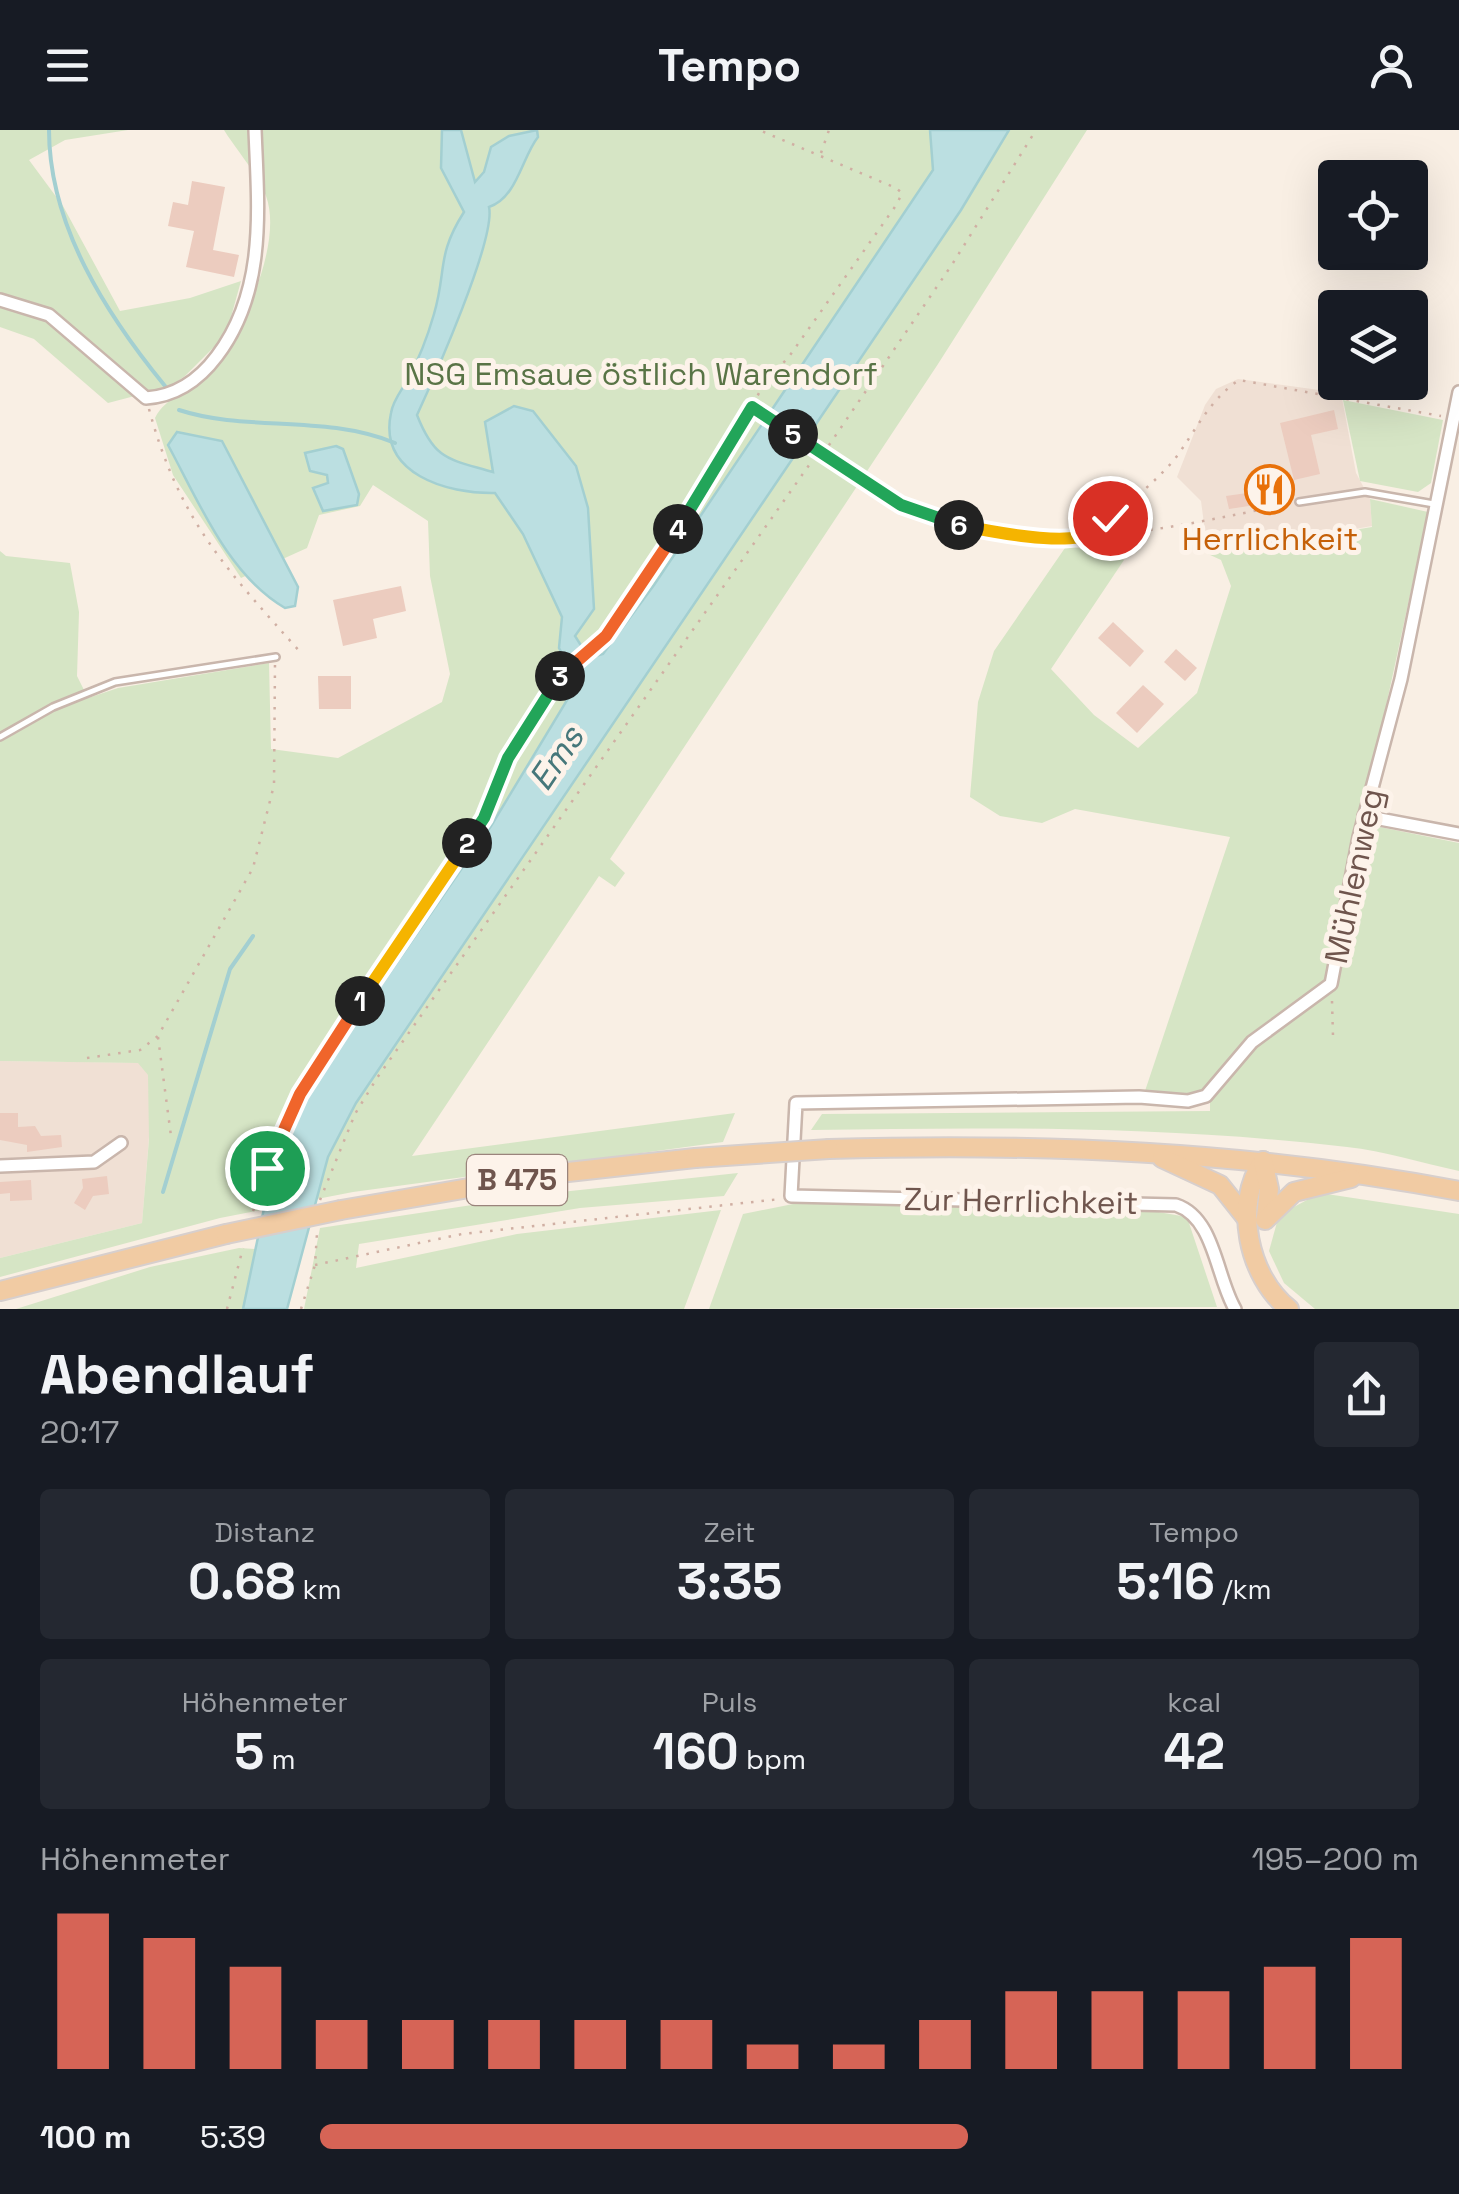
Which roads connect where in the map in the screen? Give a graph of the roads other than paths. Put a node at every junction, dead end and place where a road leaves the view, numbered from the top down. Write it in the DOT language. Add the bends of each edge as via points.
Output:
graph roads {
  1 [pos="255,130"];
  2 [pos="0,300"];
  3 [pos="1459,392"];
  4 [pos="1298,502"];
  5 [pos="1435,504"];
  6 [pos="276,658"];
  7 [pos="0,737"];
  8 [pos="1364,816"];
  9 [pos="1459,834"];
  10 [pos="121,1142"];
  11 [pos="1147,1152"];
  12 [pos="1263,1161"];
  13 [pos="0,1166"];
  14 [pos="1371,1175"];
  15 [pos="1459,1191"];
  16 [pos="792,1196"];
  17 [pos="1256,1220"];
  18 [pos="0,1291"];
  19 [pos="1235,1309"];
  20 [pos="1288,1309"];
  1 -- 2 [label="street" via="259,233 250,292 234,334 180,390 146,398 49,315"];
  3 -- 5 [label="street, Mühlenweg"];
  4 -- 5 [label="lane" via="1365,492"];
  5 -- 8 [label="street, Mühlenweg" via="1401,679"];
  6 -- 7 [label="lane" via="116,682"];
  8 -- 9 [label="street"];
  8 -- 16 [label="street, Mühlenweg" via="1331,984 1252,1042 1201,1098 796,1103"];
  10 -- 13 [label="street" via="94,1162"];
  11 -- 12 [label="main road, B 475"];
  11 -- 17 [label="main road" via="1220,1185"];
  11 -- 18 [label="main road, B 475, bridge" via="828,1149 550,1174 226,1234"];
  12 -- 14 [label="main road, B 475"];
  12 -- 17 [label="main road" via="1270,1189"];
  14 -- 15 [label="main road, B 475"];
  14 -- 17 [label="main road" via="1305,1187"];
  16 -- 19 [label="street, Zur Herrlichkeit" via="1176,1205 1202,1226"];
  17 -- 20 [label="main road" via="1256,1256 1267,1286"];
}
